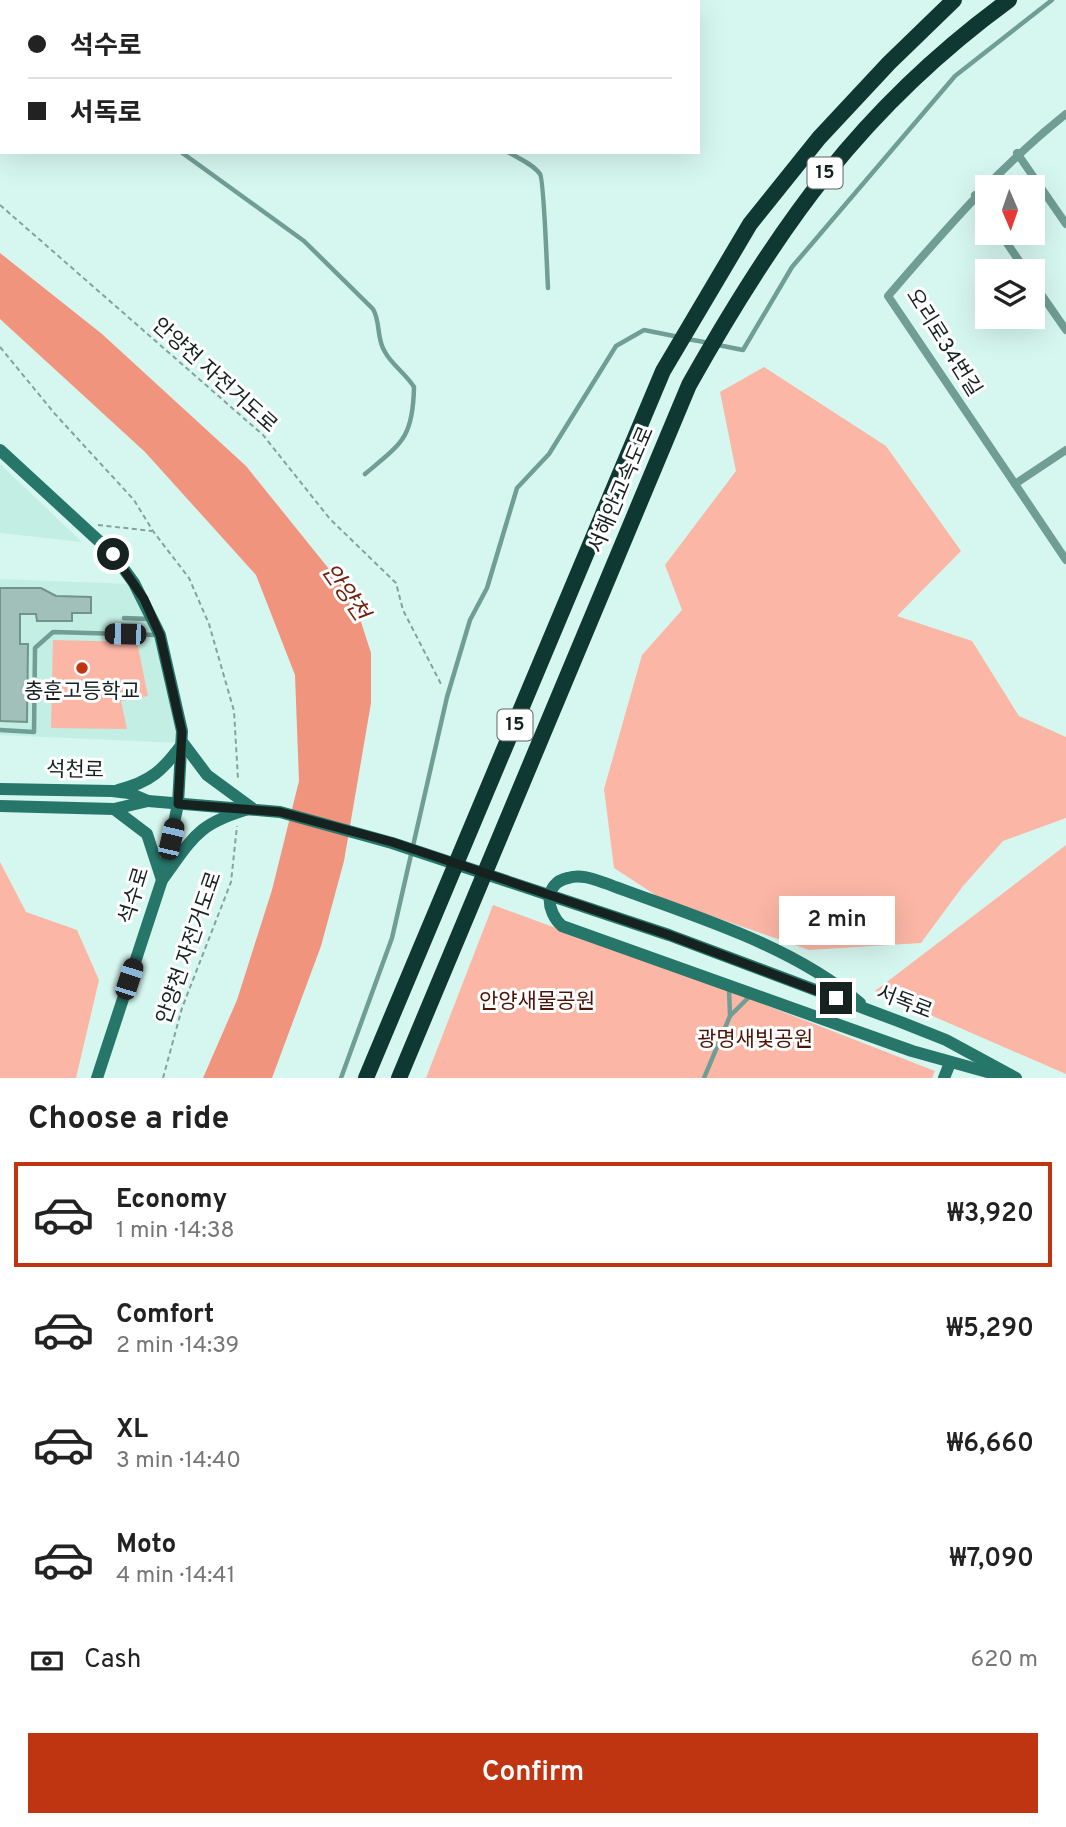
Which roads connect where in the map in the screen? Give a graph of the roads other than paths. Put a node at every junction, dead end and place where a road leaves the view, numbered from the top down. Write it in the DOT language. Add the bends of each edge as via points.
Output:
graph roads {
  1 [pos="954,0"];
  2 [pos="1009,0"];
  3 [pos="1052,0"];
  4 [pos="1066,114"];
  5 [pos="1017,153"];
  6 [pos="184,154"];
  7 [pos="511,154"];
  8 [pos="995,175"];
  9 [pos="975,195"];
  10 [pos="1066,224"];
  11 [pos="548,288"];
  12 [pos="1045,300"];
  13 [pos="1066,330"];
  14 [pos="0,450"];
  15 [pos="1066,450"];
  16 [pos="365,474"];
  17 [pos="1015,484"];
  18 [pos="1066,560"];
  19 [pos="124,618"];
  20 [pos="154,620"];
  21 [pos="160,635"];
  22 [pos="0,730"];
  23 [pos="183,743"];
  24 [pos="0,789"];
  25 [pos="112,791"];
  26 [pos="148,801"];
  27 [pos="178,804"];
  28 [pos="0,806"];
  29 [pos="252,808"];
  30 [pos="114,809"];
  31 [pos="280,812"];
  32 [pos="162,880"];
  33 [pos="729,986"];
  34 [pos="752,994"];
  35 [pos="869,1010"];
  36 [pos="730,1016"];
  37 [pos="950,1063"];
  38 [pos="97,1078"];
  39 [pos="341,1078"];
  40 [pos="366,1078"];
  41 [pos="399,1078"];
  42 [pos="704,1078"];
  43 [pos="944,1078"];
  44 [pos="1009,1078"];
  45 [pos="1016,1078"];
  1 -- 40 [label="highway, 서해안고속도로 / 15" via="819,138 750,224 699,305 663,371"];
  2 -- 41 [label="highway, 서해안고속도로 / 15" via="907,83 835,160 776,239 689,385"];
  3 -- 39 [label="lane" via="955,76 792,267 743,350 644,330 615,346 550,454 517,488 487,588 470,620 446,697 392,937"];
  4 -- 5 [label="street, 오리로34번길"];
  5 -- 8 [label="street, 오리로34번길"];
  5 -- 10 [label="street"];
  6 -- 16 [label="lane" via="304,241 373,309 385,353 414,387 413,417 410,429"];
  7 -- 11 [label="lane" via="534,167 544,183"];
  9 -- 17 [label="street, 오리로34번길" via="888,296"];
  12 -- 13 [label="street"];
  14 -- 20 [label="main road, 석수로" via="113,554"];
  15 -- 17 [label="street"];
  17 -- 18 [label="street"];
  19 -- 20 [label="lane"];
  20 -- 21 [label="main road, 석수로"];
  21 -- 22 [label="lane" via="53,632 35,648 34,732"];
  21 -- 23 [label="main road, 석수로"];
  23 -- 25 [label="main road" via="147,781"];
  23 -- 27 [label="main road, 석수로"];
  23 -- 29 [label="main road" via="207,775"];
  24 -- 25 [label="main road, 석천로"];
  25 -- 26 [label="main road, 석천로"];
  26 -- 27 [label="main road, 석천로"];
  26 -- 30 [label="main road, 석천로"];
  27 -- 29 [label="main road, 석천로"];
  27 -- 32 [label="main road, 석수로"];
  28 -- 30 [label="main road, 석천로"];
  29 -- 31 [label="main road, 석천로"];
  29 -- 32 [label="main road" via="219,817 202,829"];
  30 -- 32 [label="main road" via="146,834"];
  31 -- 35 [label="main road, 서독로" via="392,842 669,935"];
  32 -- 38 [label="main road, 석수로"];
  33 -- 34 [label="main road"];
  33 -- 35 [label="main road" via="562,926 550,908 553,887 560,880 584,876 756,941 833,980"];
  33 -- 36 [label="lane"];
  34 -- 36 [label="lane"];
  34 -- 37 [label="main road"];
  35 -- 45 [label="main road, 서독로" via="947,1040"];
  36 -- 42 [label="lane"];
  37 -- 43 [label="main road"];
  37 -- 44 [label="main road"];
}
